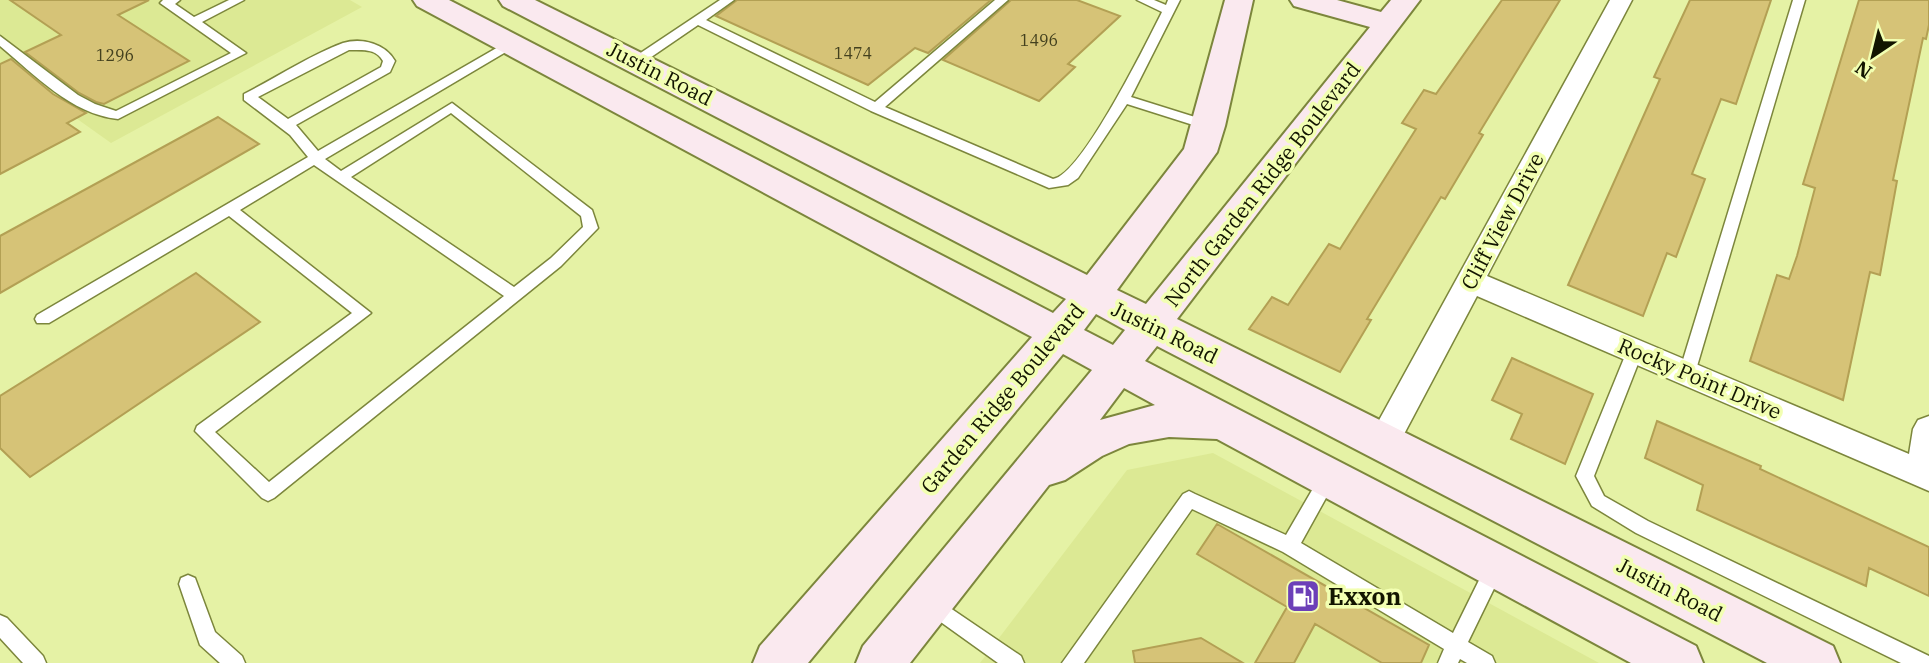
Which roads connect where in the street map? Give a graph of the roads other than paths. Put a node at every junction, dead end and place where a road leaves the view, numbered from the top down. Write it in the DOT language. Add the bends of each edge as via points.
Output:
graph roads {
  1 [pos="174,0"];
  2 [pos="238,0"];
  3 [pos="427,0"];
  4 [pos="513,0"];
  5 [pos="729,0"];
  6 [pos="1002,0"];
  7 [pos="1143,0"];
  8 [pos="1239,0"];
  9 [pos="1304,0"];
  10 [pos="1621,0"];
  11 [pos="1799,0"];
  12 [pos="1172,5"];
  13 [pos="1398,11"];
  14 [pos="697,20"];
  15 [pos="193,22"];
  16 [pos="0,40"];
  17 [pos="512,43"];
  18 [pos="637,61"];
  19 [pos="602,90"];
  20 [pos="1124,99"];
  21 [pos="876,108"];
  22 [pos="287,125"];
  23 [pos="1209,126"];
  24 [pos="316,160"];
  25 [pos="341,177"];
  26 [pos="231,210"];
  27 [pos="1470,281"];
  28 [pos="514,295"];
  29 [pos="1090,295"];
  30 [pos="43,319"];
  31 [pos="1151,324"];
  32 [pos="1056,335"];
  33 [pos="1635,351"];
  34 [pos="1118,367"];
  35 [pos="1687,373"];
  36 [pos="1229,426"];
  37 [pos="1929,429"];
  38 [pos="1382,443"];
  39 [pos="1926,476"];
  40 [pos="1328,478"];
  41 [pos="1013,497"];
  42 [pos="1290,546"];
  43 [pos="1495,568"];
  44 [pos="188,584"];
  45 [pos="928,602"];
  46 [pos="0,624"];
  47 [pos="1452,655"];
  48 [pos="36,663"];
  49 [pos="235,663"];
  50 [pos="777,663"];
  51 [pos="880,663"];
  52 [pos="1014,663"];
  53 [pos="1072,663"];
  54 [pos="1485,663"];
  55 [pos="1679,663"];
  56 [pos="1816,663"];
  57 [pos="1922,663"];
  1 -- 15 [label="lane" via="166,4"];
  2 -- 15 [label="lane"];
  3 -- 17 [label="main road, Justin Road"];
  4 -- 18 [label="main road, Justin Road"];
  5 -- 14 [label="lane"];
  6 -- 21 [label="lane"];
  7 -- 12 [label="lane"];
  8 -- 23 [label="main road, Garden Ridge Boulevard"];
  9 -- 13 [label="main road"];
  10 -- 27 [label="street, Cliff View Drive"];
  11 -- 35 [label="lane"];
  12 -- 20 [label="lane"];
  13 -- 31 [label="main road, North Garden Ridge Boulevard"];
  14 -- 18 [label="lane"];
  14 -- 21 [label="lane"];
  15 -- 16 [label="lane" via="240,53 118,115 105,116 76,99"];
  17 -- 19 [label="main road, Justin Road"];
  17 -- 24 [label="lane"];
  18 -- 19 [label="main road"];
  18 -- 29 [label="main road, Justin Road"];
  19 -- 32 [label="main road, Justin Road"];
  20 -- 21 [label="lane" via="1073,175 1057,185"];
  20 -- 23 [label="lane"];
  22 -- 22 [label="lane" via="249,97 348,46 384,52 389,61 386,69"];
  22 -- 24 [label="lane" via="303,137"];
  23 -- 29 [label="main road, Garden Ridge Boulevard" via="1200,152 1166,201"];
  24 -- 25 [label="lane"];
  24 -- 26 [label="lane"];
  25 -- 28 [label="lane"];
  25 -- 28 [label="lane" via="452,107 587,214 591,228"];
  26 -- 28 [label="lane" via="363,313 203,431 268,493"];
  26 -- 30 [label="lane"];
  27 -- 33 [label="street, Rocky Point Drive"];
  27 -- 38 [label="street, Cliff View Drive"];
  29 -- 31 [label="main road, Justin Road"];
  29 -- 32 [label="main road, Garden Ridge Boulevard"];
  31 -- 34 [label="main road, North Garden Ridge Boulevard"];
  31 -- 38 [label="main road, Justin Road"];
  32 -- 34 [label="main road, Justin Road"];
  32 -- 50 [label="main road, Garden Ridge Boulevard"];
  33 -- 35 [label="street, Rocky Point Drive"];
  33 -- 57 [label="lane" via="1585,476 1598,501 1642,527"];
  34 -- 36 [label="main road, Justin Road"];
  34 -- 41 [label="main road, North Garden Ridge Boulevard"];
  35 -- 39 [label="street, Rocky Point Drive"];
  36 -- 40 [label="main road, Justin Road"];
  36 -- 41 [label="main road" via="1194,419 1114,430 1052,465"];
  37 -- 39 [label="street"];
  38 -- 56 [label="main road, Justin Road"];
  40 -- 42 [label="lane"];
  40 -- 43 [label="main road, Justin Road"];
  41 -- 45 [label="main road, North Garden Ridge Boulevard"];
  42 -- 47 [label="lane"];
  42 -- 53 [label="lane" via="1189,499"];
  43 -- 47 [label="lane"];
  43 -- 55 [label="main road, Justin Road"];
  44 -- 49 [label="lane" via="207,638"];
  45 -- 51 [label="main road, North Garden Ridge Boulevard"];
  45 -- 52 [label="lane"];
  46 -- 48 [label="lane"];
  47 -- 54 [label="lane"];
}
